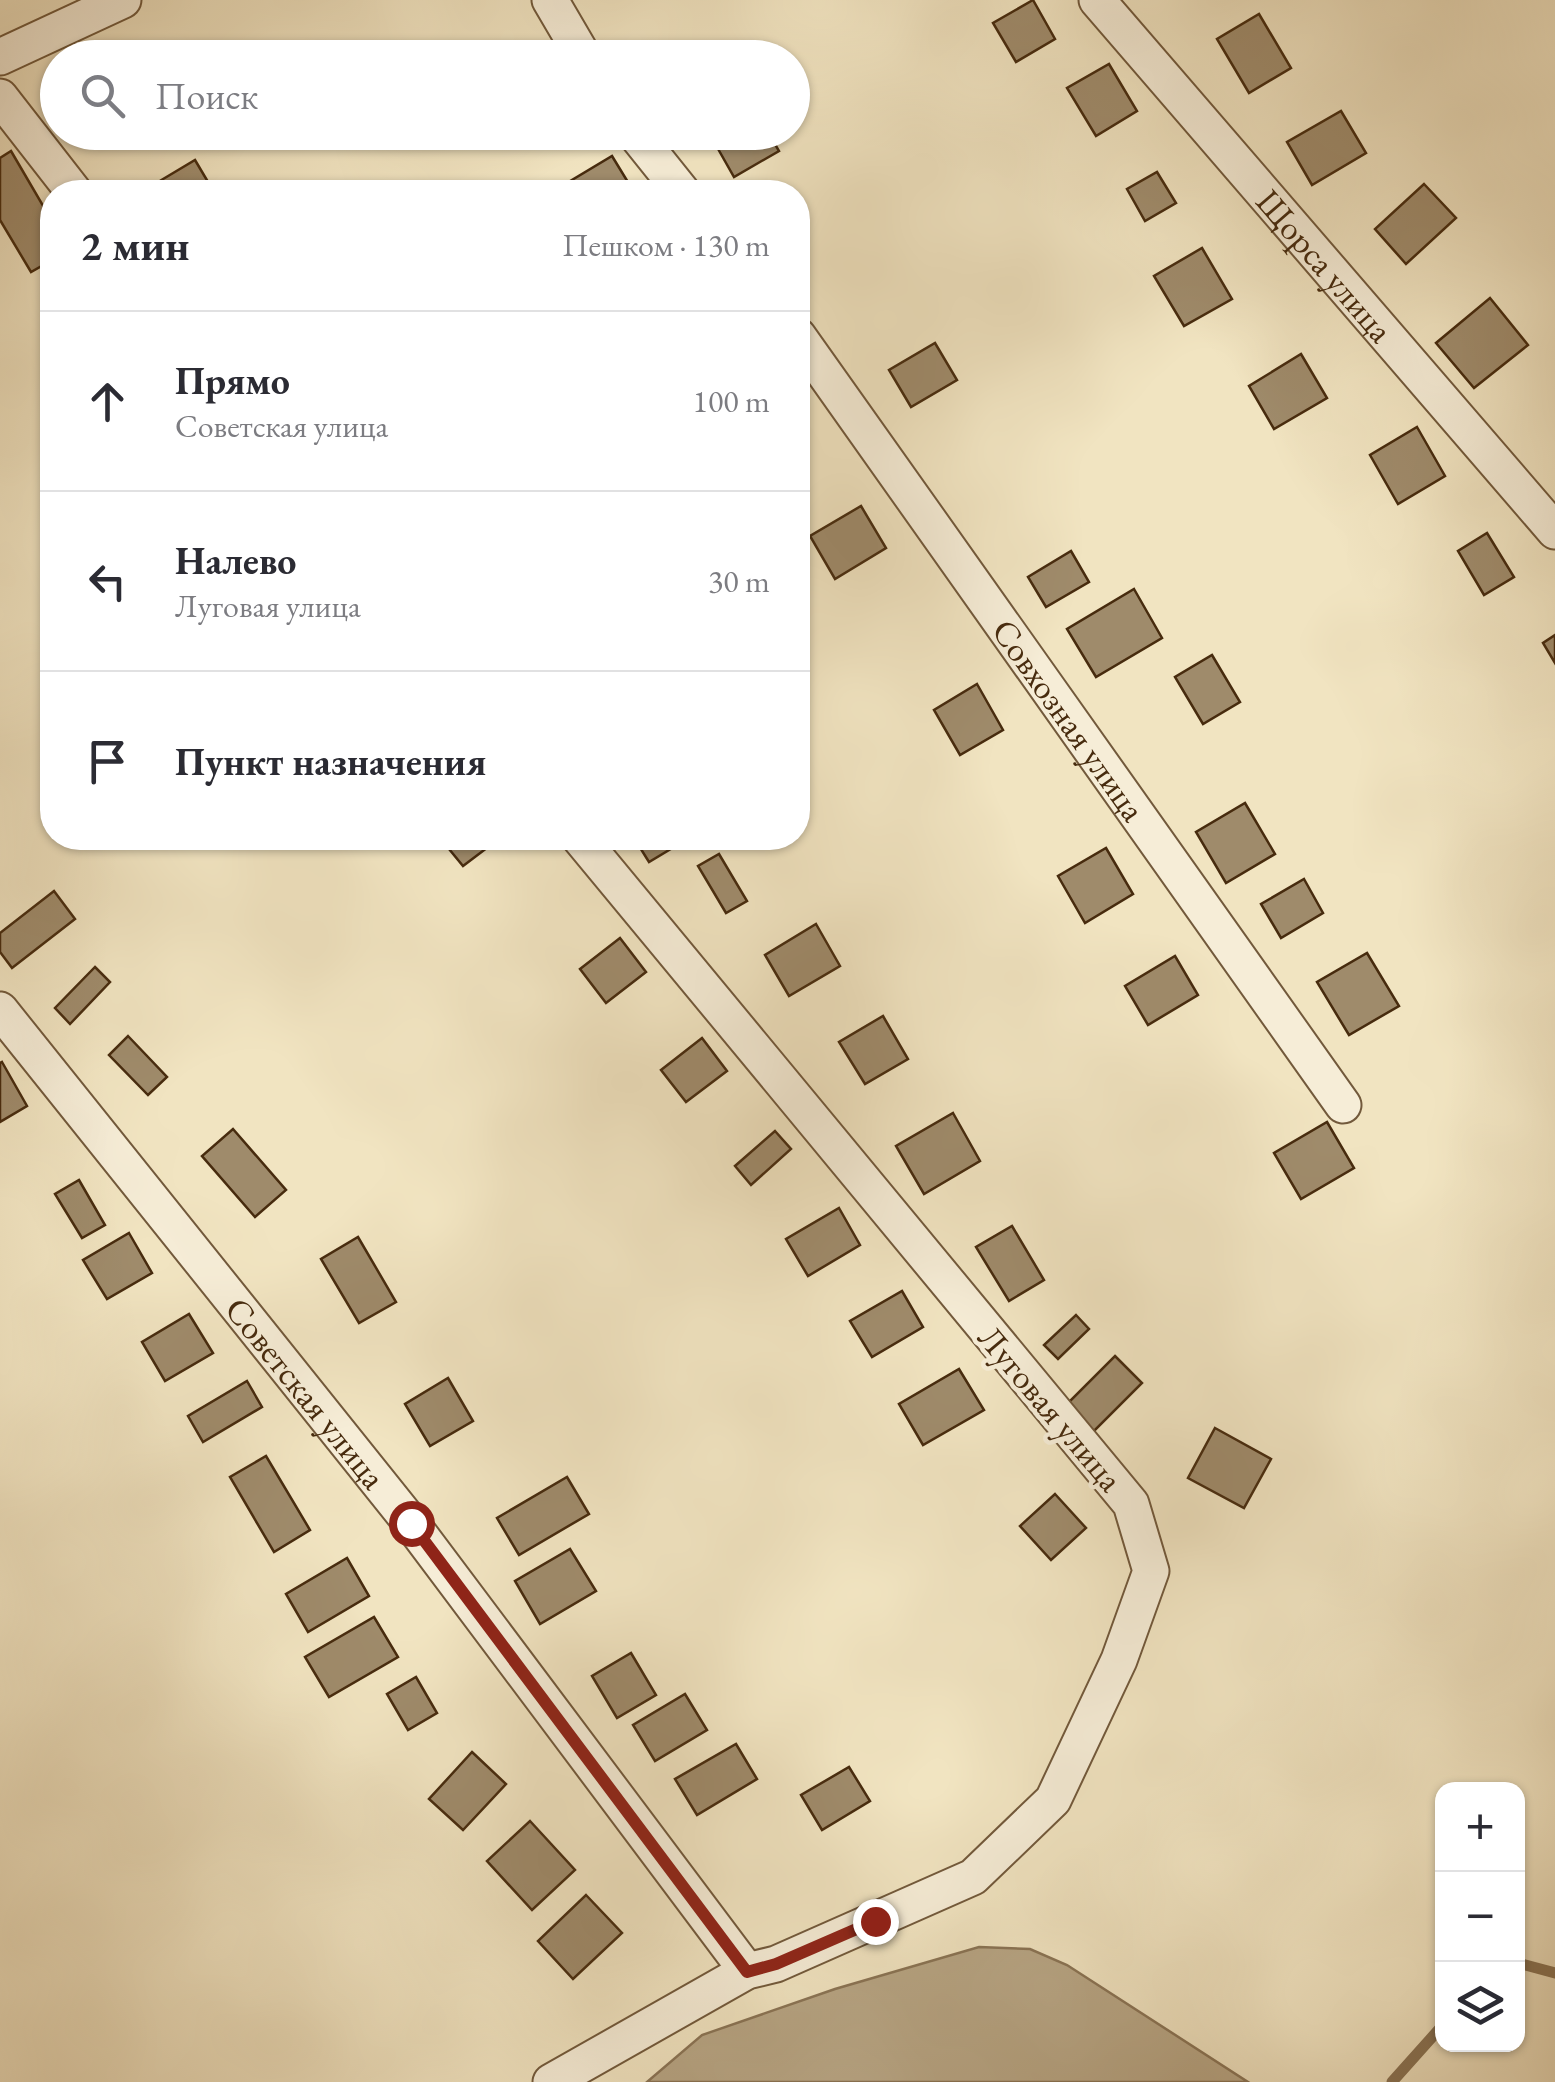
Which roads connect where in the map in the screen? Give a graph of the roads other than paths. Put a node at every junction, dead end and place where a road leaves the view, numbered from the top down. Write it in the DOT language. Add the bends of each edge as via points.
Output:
graph roads {
  1 [pos="123,0"];
  2 [pos="550,0"];
  3 [pos="1097,0"];
  4 [pos="61,13"];
  5 [pos="573,40"];
  6 [pos="0,57"];
  7 [pos="0,97"];
  8 [pos="40,148"];
  9 [pos="41,150"];
  10 [pos="648,150"];
  11 [pos="65,180"];
  12 [pos="672,180"];
  13 [pos="810,351"];
  14 [pos="1555,530"];
  15 [pos="590,850"];
  16 [pos="0,1010"];
  17 [pos="1344,1105"];
  18 [pos="747,1972"];
  19 [pos="551,2082"];
  1 -- 4 [label="street"];
  2 -- 5 [label="street"];
  3 -- 14 [label="street, Щорса улица"];
  4 -- 6 [label="street"];
  7 -- 8 [label="street"];
  9 -- 11 [label="street"];
  10 -- 12 [label="street"];
  13 -- 17 [label="street, Совхозная улица"];
  15 -- 18 [label="street, Луговая улица" via="1131,1504 1151,1571 1119,1660 1052,1800 974,1877"];
  16 -- 18 [label="street, Советская улица" via="411,1523"];
  18 -- 19 [label="street, Луговая улица"];
}
